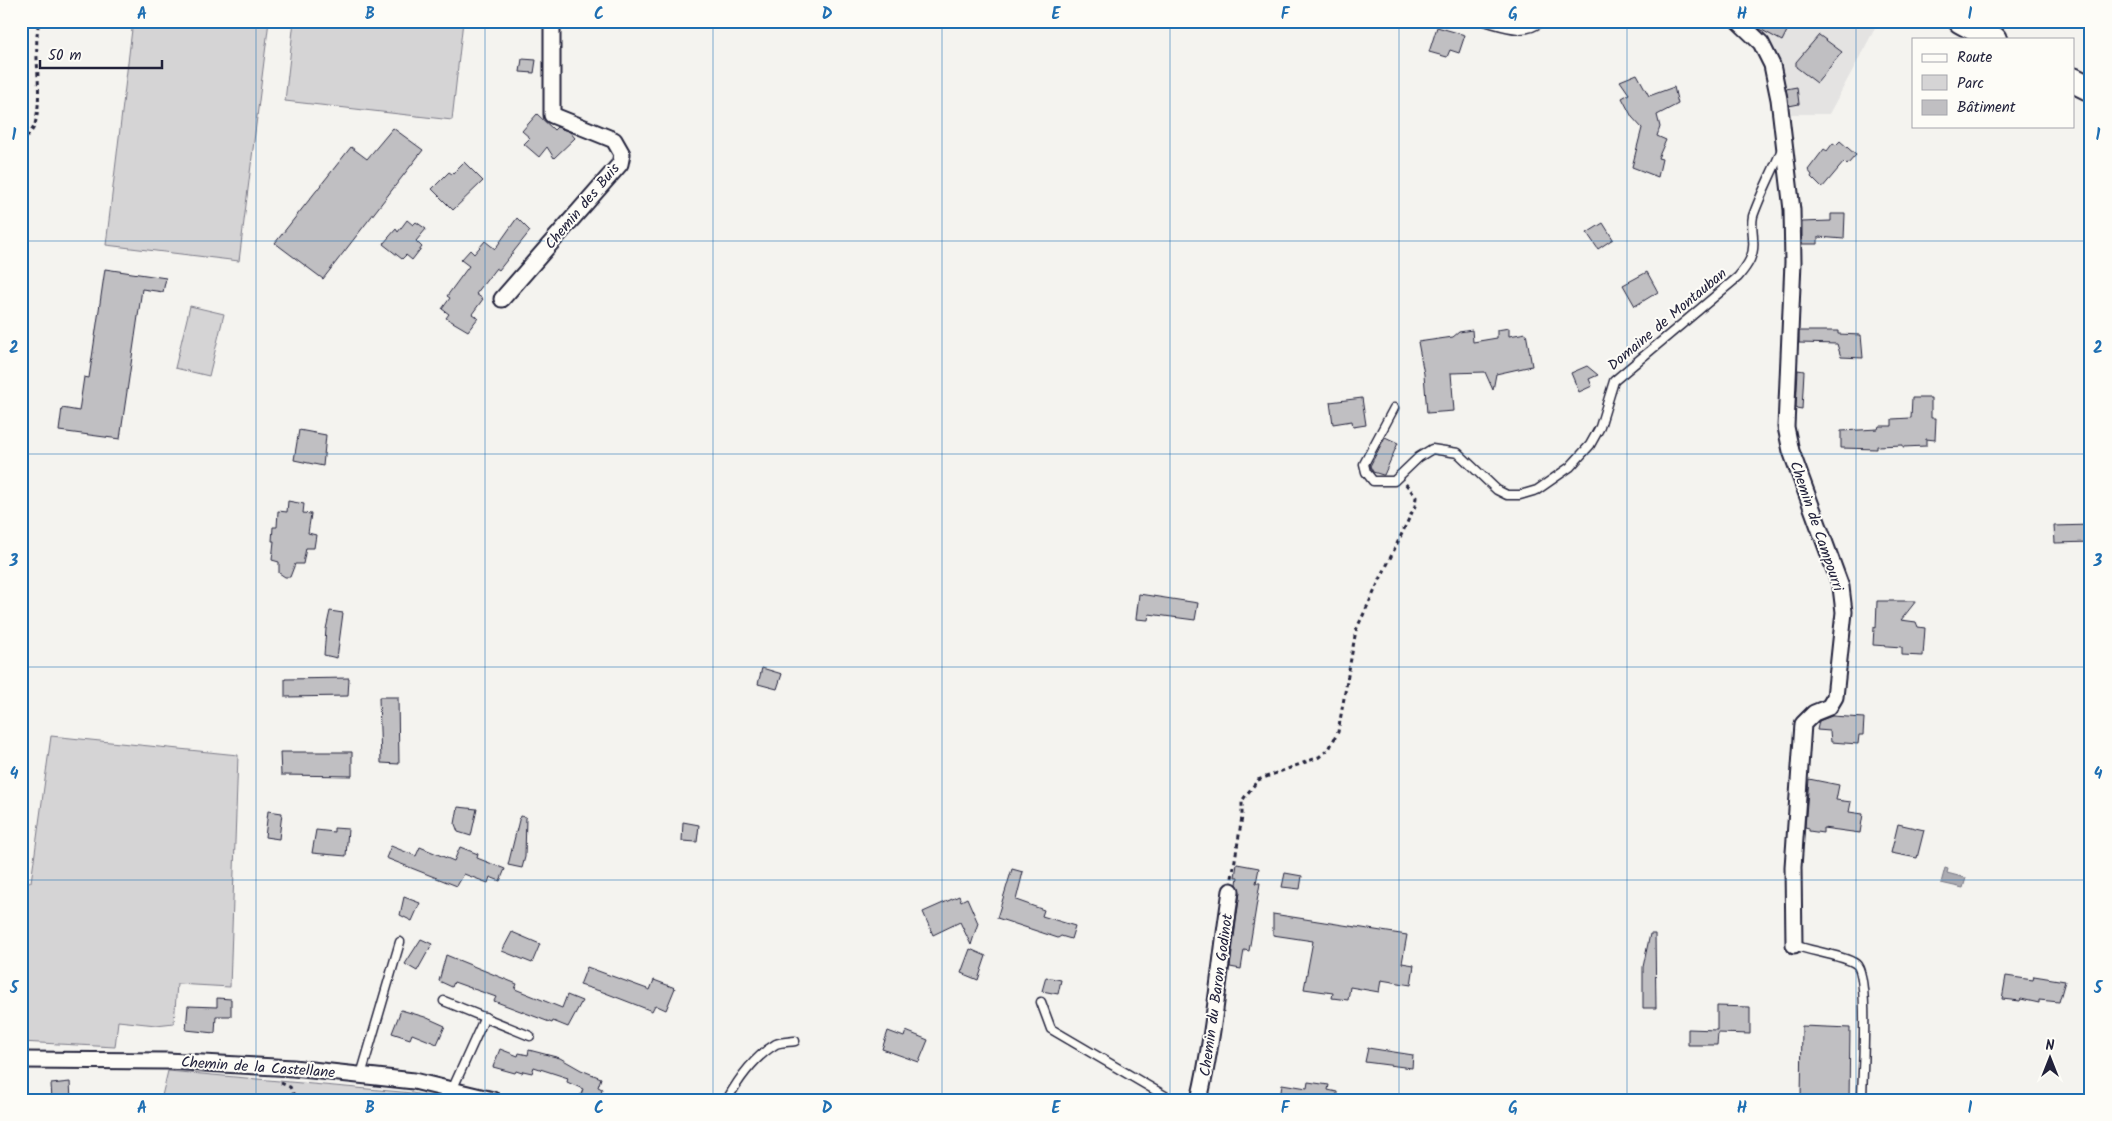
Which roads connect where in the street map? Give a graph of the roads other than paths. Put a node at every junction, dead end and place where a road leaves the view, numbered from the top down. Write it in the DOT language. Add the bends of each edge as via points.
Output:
graph roads {
  1 [pos="552,21"];
  2 [pos="1484,21"];
  3 [pos="1542,21"];
  4 [pos="1738,21"];
  5 [pos="1961,21"];
  6 [pos="1992,38"];
  7 [pos="2074,80"];
  8 [pos="2091,89"];
  9 [pos="1784,145"];
  10 [pos="502,300"];
  11 [pos="1394,408"];
  12 [pos="1231,891"];
  13 [pos="400,942"];
  14 [pos="1794,945"];
  15 [pos="444,1001"];
  16 [pos="1041,1002"];
  17 [pos="485,1017"];
  18 [pos="530,1036"];
  19 [pos="795,1041"];
  20 [pos="21,1060"];
  21 [pos="361,1075"];
  22 [pos="452,1090"];
  23 [pos="492,1100"];
  24 [pos="727,1100"];
  25 [pos="1172,1100"];
  26 [pos="1199,1100"];
  27 [pos="1862,1100"];
  1 -- 10 [label="street, Chemin des Buis" via="552,116 614,140 622,154 620,164"];
  2 -- 3 [label="lane" via="1524,30 1534,28"];
  4 -- 9 [label="street, Chemin de Campourri" via="1761,43 1772,65"];
  5 -- 6 [label="main road"];
  7 -- 8 [label="main road"];
  9 -- 11 [label="lane, Domaine de Montauban" via="1750,227 1754,251 1749,264 1738,277 1614,380 1600,427 1590,445 1570,467 1537,490 1508,496 1458,454 1432,449 1394,480 1373,480 1364,464"];
  9 -- 14 [label="street, Chemin de Campourri" via="1792,210 1793,262 1786,427 1791,451 1841,587 1844,612 1835,697 1828,707 1814,713 1803,724 1793,867"];
  12 -- 26 [label="street, Chemin du Baron Godinot"];
  13 -- 21 [label="lane"];
  14 -- 27 [label="lane, Chemin de Campourri" via="1848,960 1862,970"];
  15 -- 17 [label="lane"];
  16 -- 25 [label="lane" via="1051,1029"];
  17 -- 18 [label="lane"];
  17 -- 22 [label="lane"];
  19 -- 24 [label="lane" via="777,1043 756,1059"];
  20 -- 21 [label="street, Chemin de la Castellane" via="167,1061"];
  21 -- 22 [label="street, Chemin de la Castellane" via="414,1081"];
  22 -- 23 [label="street, Chemin de la Castellane"];
}
